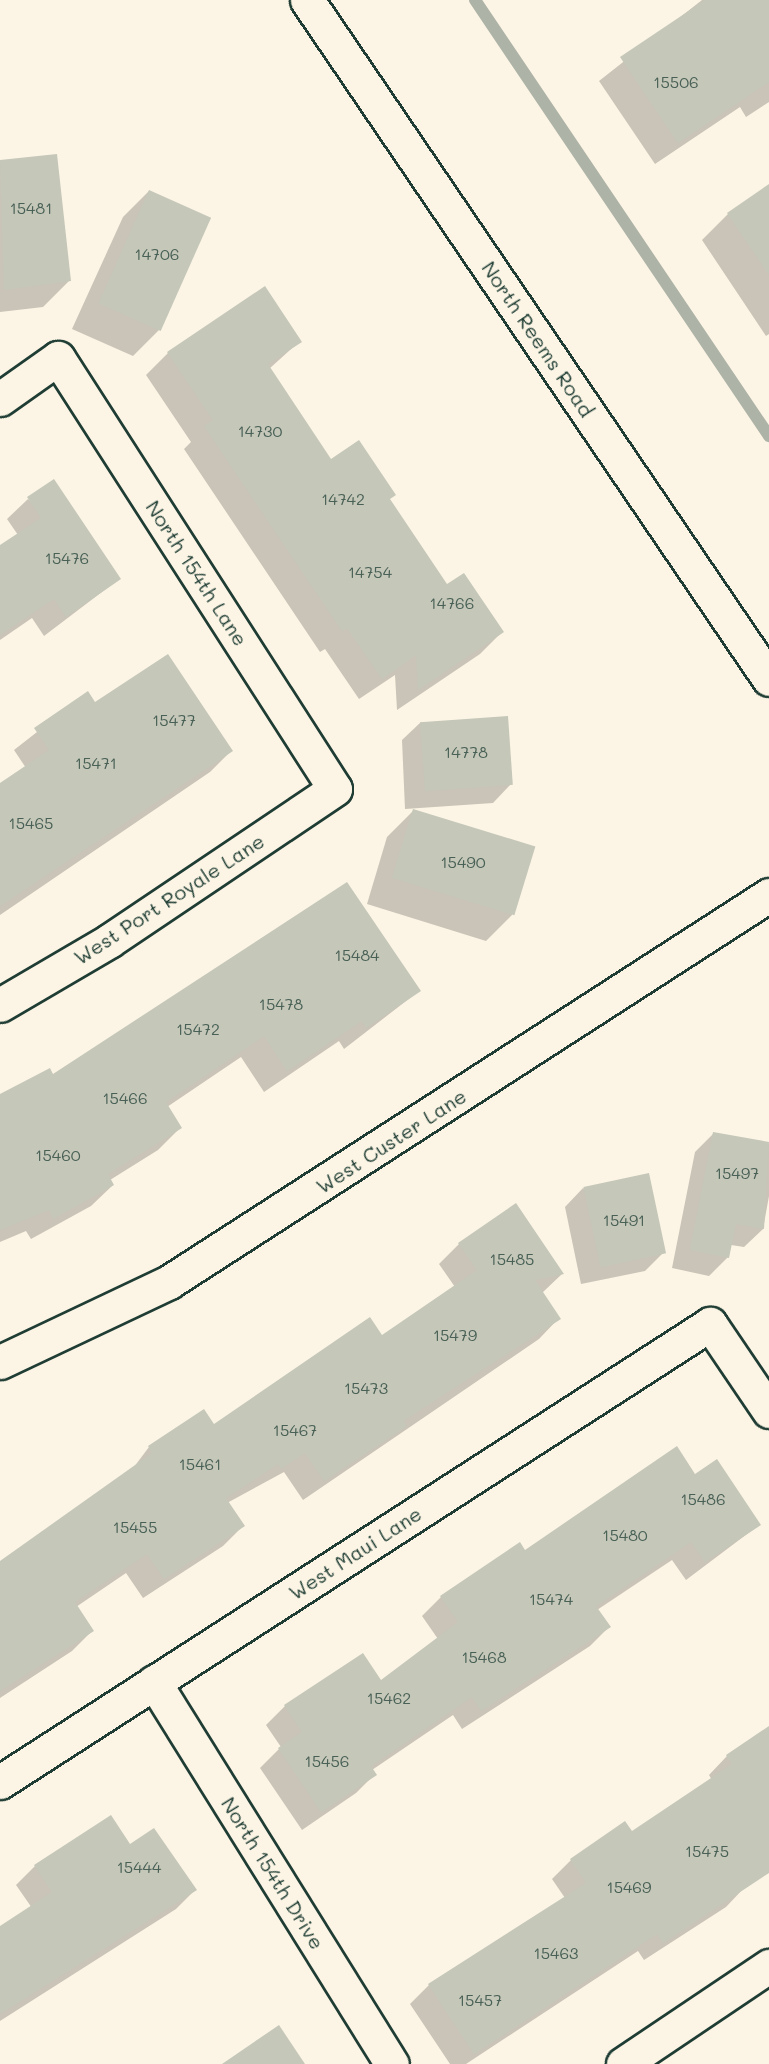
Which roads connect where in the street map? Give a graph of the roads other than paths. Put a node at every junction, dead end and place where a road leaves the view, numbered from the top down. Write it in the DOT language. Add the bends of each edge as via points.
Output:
graph roads {
  1 [pos="307,0"];
  2 [pos="0,399"];
  3 [pos="769,679"];
  4 [pos="336,789"];
  5 [pos="769,895"];
  6 [pos="0,1005"];
  7 [pos="0,1362"];
  8 [pos="769,1411"];
  9 [pos="154,1682"];
  10 [pos="0,1782"];
  11 [pos="769,1966"];
  12 [pos="392,2064"];
  13 [pos="623,2064"];
  1 -- 3 [label="street, North Reems Road"];
  2 -- 4 [label="street, North 154th Lane" via="58,358"];
  4 -- 6 [label="street, West Port Royale Lane" via="108,941"];
  5 -- 7 [label="street, West Custer Lane" via="169,1282"];
  8 -- 9 [label="street, West Maui Lane" via="710,1324"];
  9 -- 10 [label="street, West Maui Lane"];
  9 -- 12 [label="street, North 154th Drive"];
  11 -- 13 [label="street"];
}
